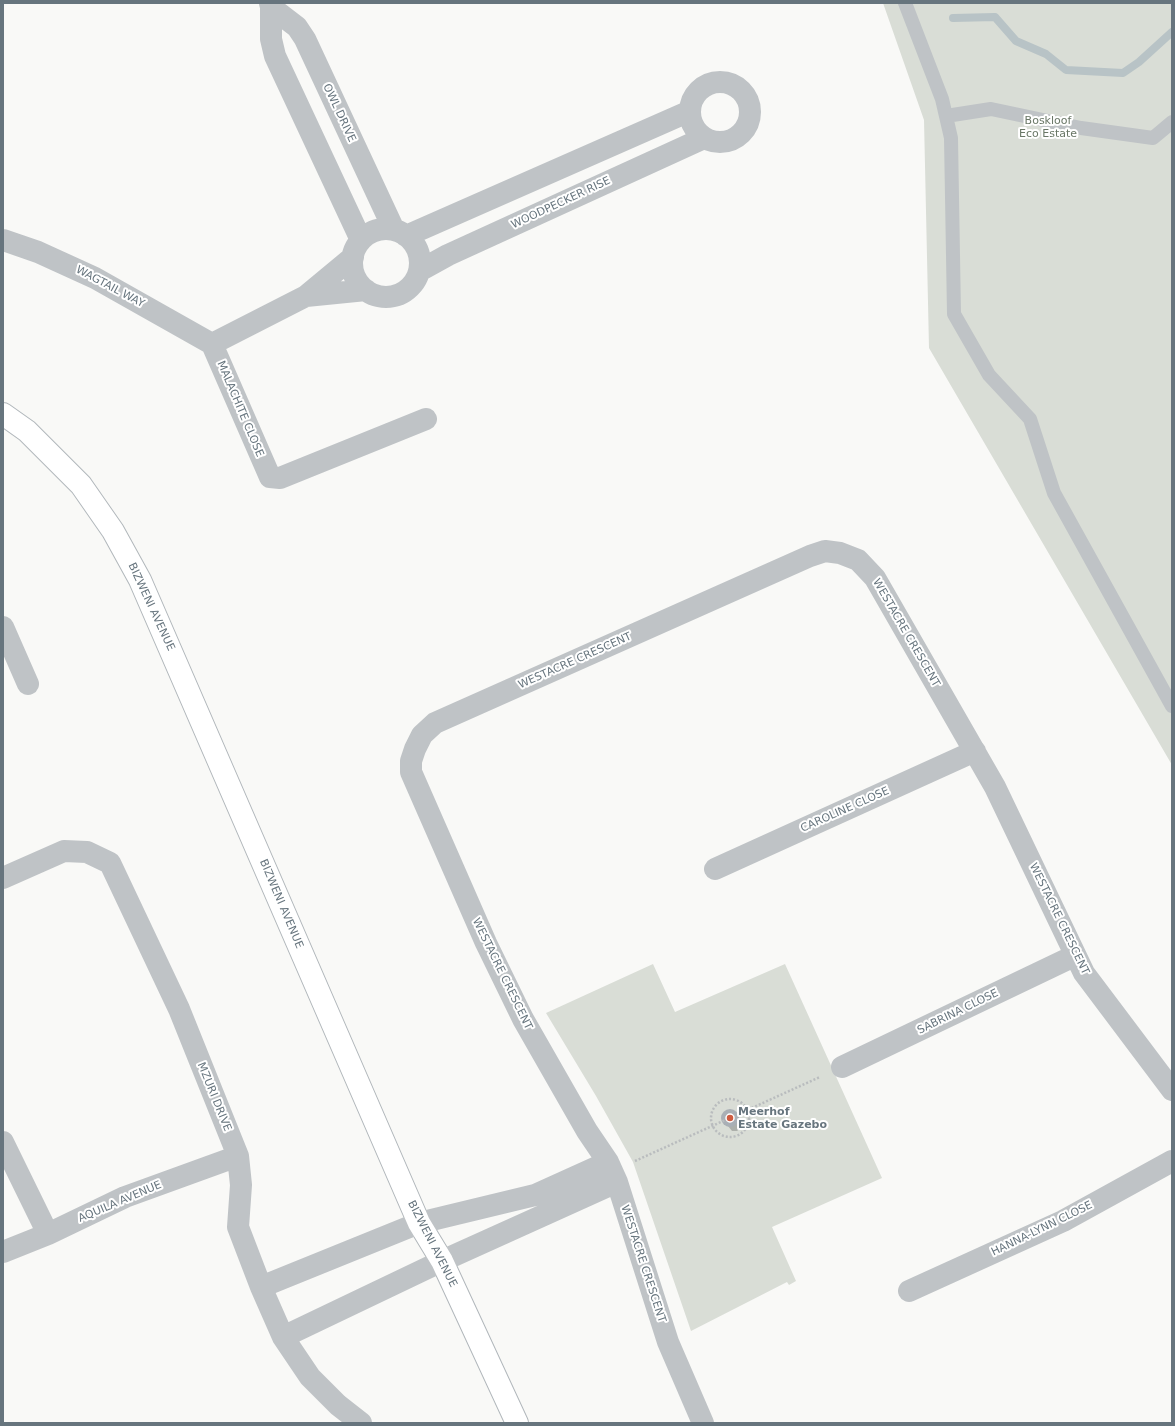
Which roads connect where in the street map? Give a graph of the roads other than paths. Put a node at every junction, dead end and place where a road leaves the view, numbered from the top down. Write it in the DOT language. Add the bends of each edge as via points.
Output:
graph roads {
  1 [pos="905,3"];
  2 [pos="270,5"];
  3 [pos="690,111"];
  4 [pos="946,116"];
  5 [pos="1172,122"];
  6 [pos="704,138"];
  7 [pos="400,233"];
  8 [pos="3,240"];
  9 [pos="357,249"];
  10 [pos="419,270"];
  11 [pos="366,290"];
  12 [pos="306,296"];
  13 [pos="212,344"];
  14 [pos="3,414"];
  15 [pos="426,419"];
  16 [pos="3,627"];
  17 [pos="28,684"];
  18 [pos="1172,706"];
  19 [pos="975,751"];
  20 [pos="715,869"];
  21 [pos="3,878"];
  22 [pos="1074,956"];
  23 [pos="833,1072"];
  24 [pos="1172,1090"];
  25 [pos="3,1142"];
  26 [pos="238,1156"];
  27 [pos="1172,1161"];
  28 [pos="619,1163"];
  29 [pos="617,1182"];
  30 [pos="420,1223"];
  31 [pos="48,1234"];
  32 [pos="3,1252"];
  33 [pos="442,1261"];
  34 [pos="261,1288"];
  35 [pos="909,1291"];
  36 [pos="283,1336"];
  37 [pos="361,1423"];
  38 [pos="517,1423"];
  39 [pos="704,1423"];
  1 -- 4 [label="lane" via="942,99"];
  2 -- 7 [label="street, OWL DRIVE" via="297,27 305,39"];
  2 -- 9 [label="street, OWL DRIVE" via="271,39 275,56"];
  3 -- 6 [label="street" via="693,126"];
  3 -- 6 [label="street" via="697,92 714,82 733,84 747,98 751,107 750,117 741,134 733,140 723,142"];
  3 -- 7 [label="street"];
  4 -- 5 [label="lane" via="991,109 1081,128 1153,138"];
  4 -- 18 [label="lane" via="951,138 954,314 988,375 1030,419 1054,493"];
  6 -- 10 [label="street, WOODPECKER RISE"];
  7 -- 9 [label="street" via="372,232"];
  7 -- 10 [label="street" via="417,250"];
  8 -- 13 [label="street, WAGTAIL WAY" via="38,252 95,278"];
  9 -- 11 [label="street" via="352,264 355,276"];
  9 -- 12 [label="street"];
  10 -- 11 [label="street" via="412,284 400,294 379,296"];
  11 -- 12 [label="street"];
  12 -- 13 [label="street"];
  13 -- 15 [label="street, MALACHITE CLOSE" via="270,477 280,478"];
  14 -- 30 [label="street, BIZWENI AVENUE" via="27,431 81,484 113,531 140,580"];
  16 -- 17 [label="street"];
  19 -- 20 [label="street, CAROLINE CLOSE"];
  19 -- 22 [label="street, WESTACRE CRESCENT" via="1006,808"];
  19 -- 28 [label="street, WESTACRE CRESCENT" via="875,578 858,560 840,553 825,551 456,713 435,723 422,735 411,761 411,772 486,943 523,1020 587,1131"];
  21 -- 26 [label="street, MZURI DRIVE" via="64,851 87,852 110,863 179,1008"];
  22 -- 23 [label="street, SABRINA CLOSE"];
  22 -- 24 [label="street, WESTACRE CRESCENT" via="1097,992"];
  25 -- 31 [label="street"];
  26 -- 31 [label="street, AQUILA AVENUE" via="125,1197"];
  26 -- 34 [label="street, MZURI DRIVE" via="241,1185 238,1227"];
  27 -- 35 [label="street, HANNA-LYNN CLOSE" via="1063,1221"];
  28 -- 29 [label="street, WESTACRE CRESCENT"];
  28 -- 30 [label="street" via="535,1195"];
  29 -- 33 [label="street"];
  29 -- 39 [label="street, WESTACRE CRESCENT" via="668,1342"];
  30 -- 33 [label="street, BIZWENI AVENUE"];
  30 -- 34 [label="street"];
  31 -- 32 [label="street, AQUILA AVENUE"];
  33 -- 36 [label="street"];
  33 -- 38 [label="street, BIZWENI AVENUE"];
  34 -- 36 [label="street, MZURI DRIVE"];
  36 -- 37 [label="street, MZURI DRIVE" via="310,1377 338,1406"];
}
